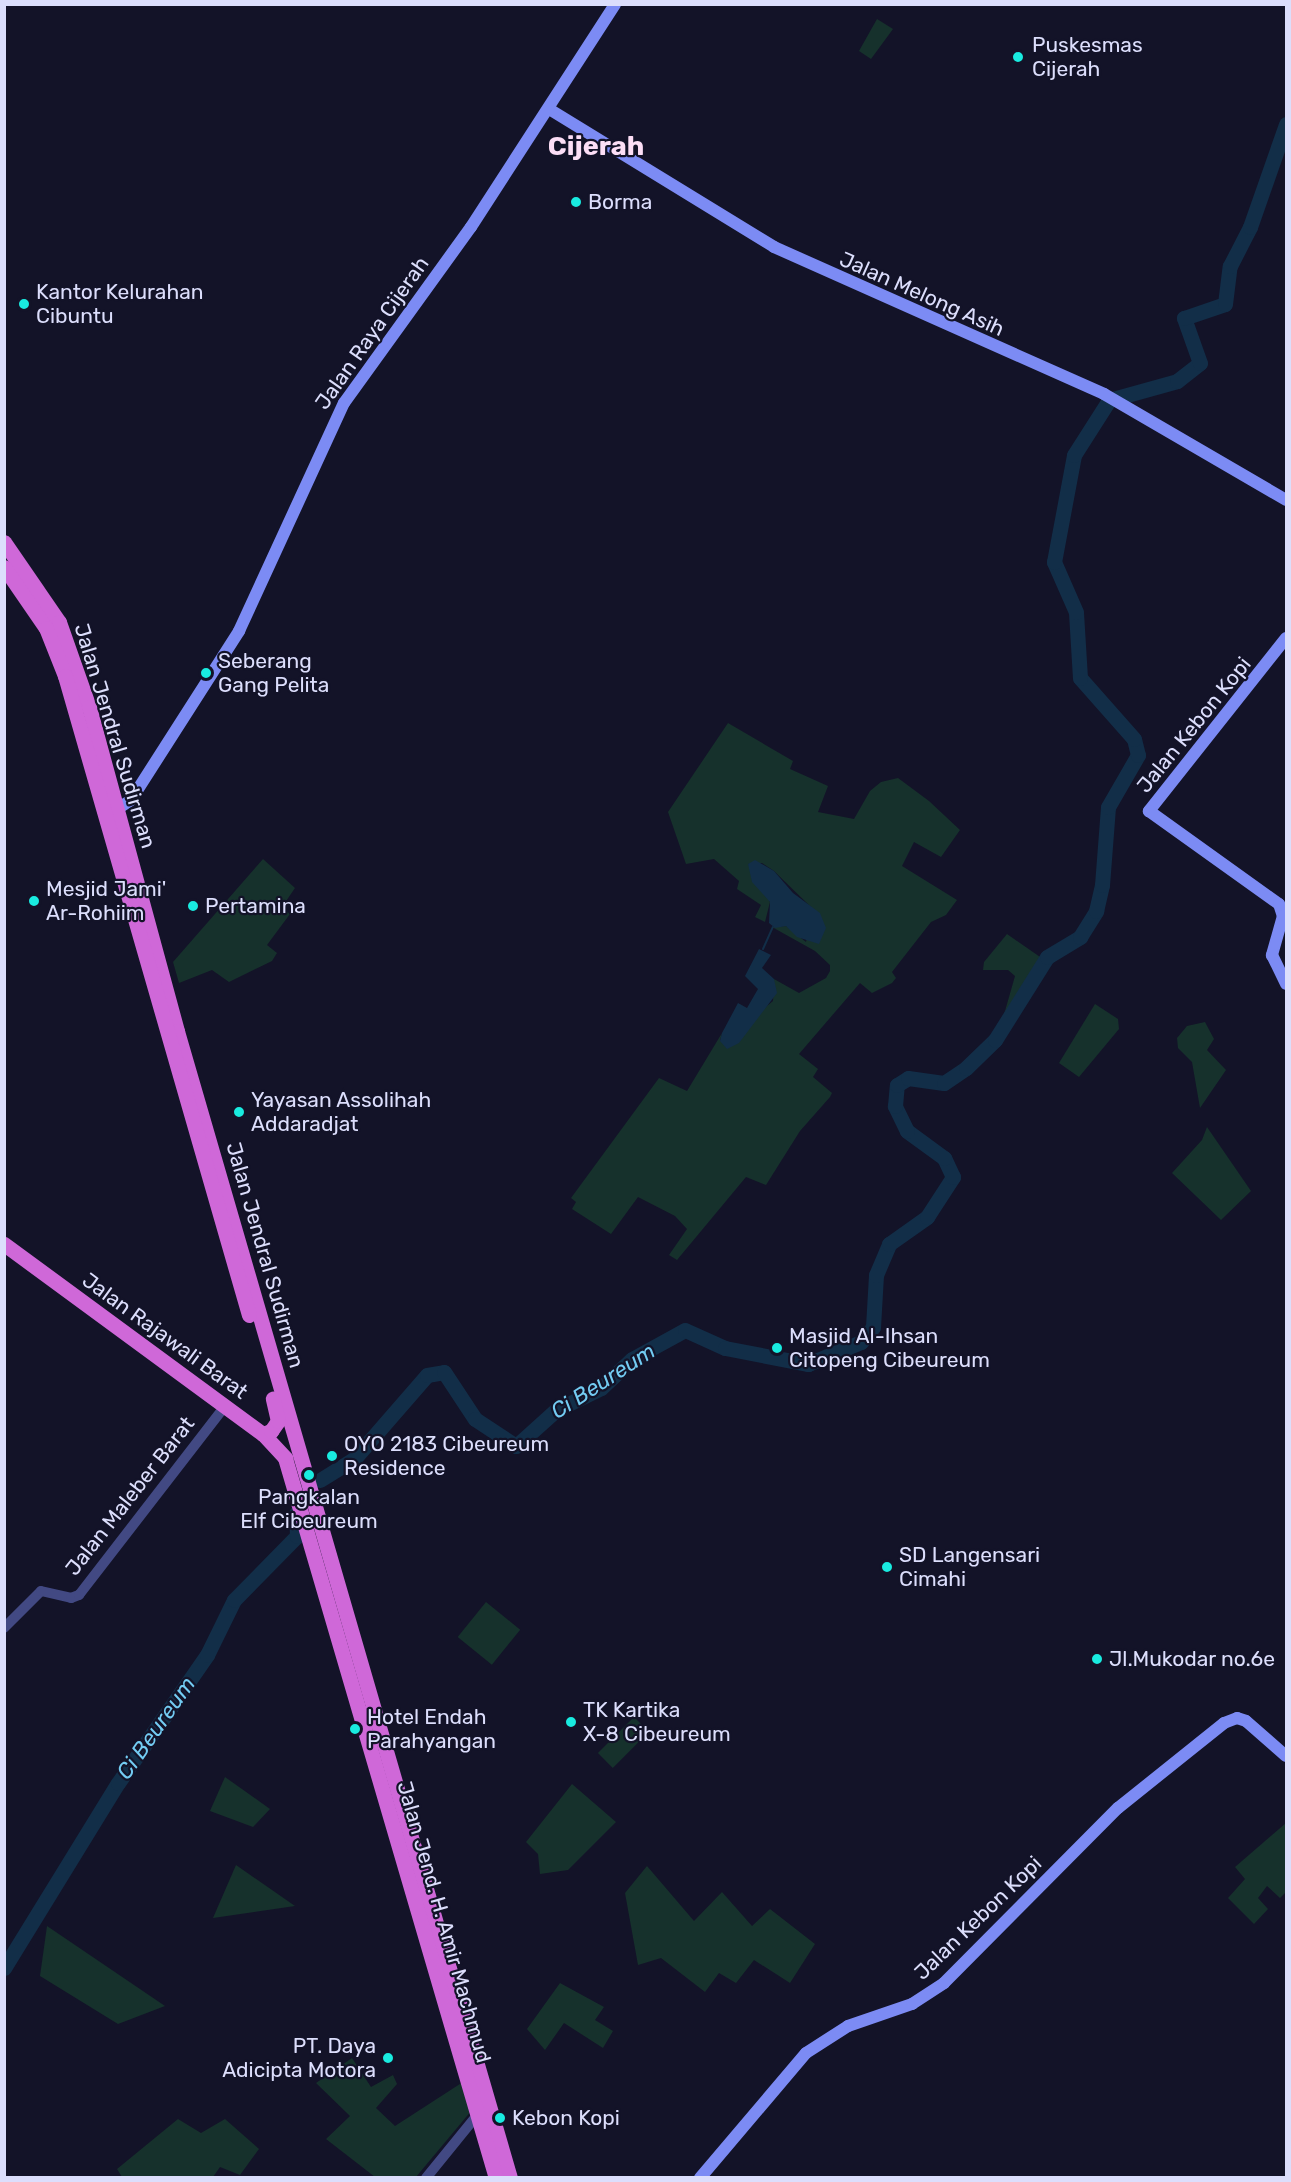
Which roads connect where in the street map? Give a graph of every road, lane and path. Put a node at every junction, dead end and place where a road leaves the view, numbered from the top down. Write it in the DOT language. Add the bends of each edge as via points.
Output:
graph roads {
  1 [pos="615,4"];
  2 [pos="549,109"];
  3 [pos="1287,500"];
  4 [pos="4,542"];
  5 [pos="4,567"];
  6 [pos="22,579"];
  7 [pos="1287,638"];
  8 [pos="113,813"];
  9 [pos="1287,984"];
  10 [pos="232,1240"];
  11 [pos="4,1244"];
  12 [pos="225,1406"];
  13 [pos="263,1434"];
  14 [pos="298,1472"];
  15 [pos="4,1628"];
  16 [pos="1287,1756"];
  17 [pos="478,2114"];
  18 [pos="426,2178"];
  19 [pos="496,2178"];
  20 [pos="510,2178"];
  21 [pos="700,2178"];
  1 -- 2 [label="main road, Jalan Raya Cijerah"];
  2 -- 3 [label="main road, Jalan Melong Asih" via="774,247 1104,394"];
  2 -- 8 [label="main road, Jalan Raya Cijerah" via="471,227 344,402 239,631 154,766"];
  4 -- 6 [label="highway, Jalan Jendral Sudirman"];
  5 -- 6 [label="highway, Jalan Jendral Sudirman"];
  6 -- 8 [label="highway, Jalan Jendral Sudirman" via="70,648"];
  7 -- 9 [label="main road, Jalan Kebon Kopi" via="1149,811 1279,904 1283,916 1272,955"];
  8 -- 10 [label="highway, Jalan Jendral Sudirman"];
  10 -- 13 [label="highway, Jalan Jendral Sudirman" via="278,1415 275,1428"];
  10 -- 14 [label="highway, Jalan Jendral Sudirman"];
  11 -- 12 [label="highway, Jalan Rajawali Barat"];
  12 -- 13 [label="highway, Jalan Rajawali Barat"];
  12 -- 15 [label="street, Jalan Maleber Barat" via="79,1594 38,1592"];
  13 -- 14 [label="highway, Jalan Rajawali Barat"];
  14 -- 17 [label="highway, Jalan Jend. H. Amir Machmud"];
  14 -- 20 [label="highway, Jalan Jend. H. Amir Machmud"];
  16 -- 21 [label="main road, Jalan Kebon Kopi" via="1246,1721 1237,1718 1224,1723 1118,1809 944,1983 912,2004 848,2026 806,2053"];
  17 -- 18 [label="street"];
  17 -- 19 [label="highway, Jalan Jend. H. Amir Machmud"];
}
